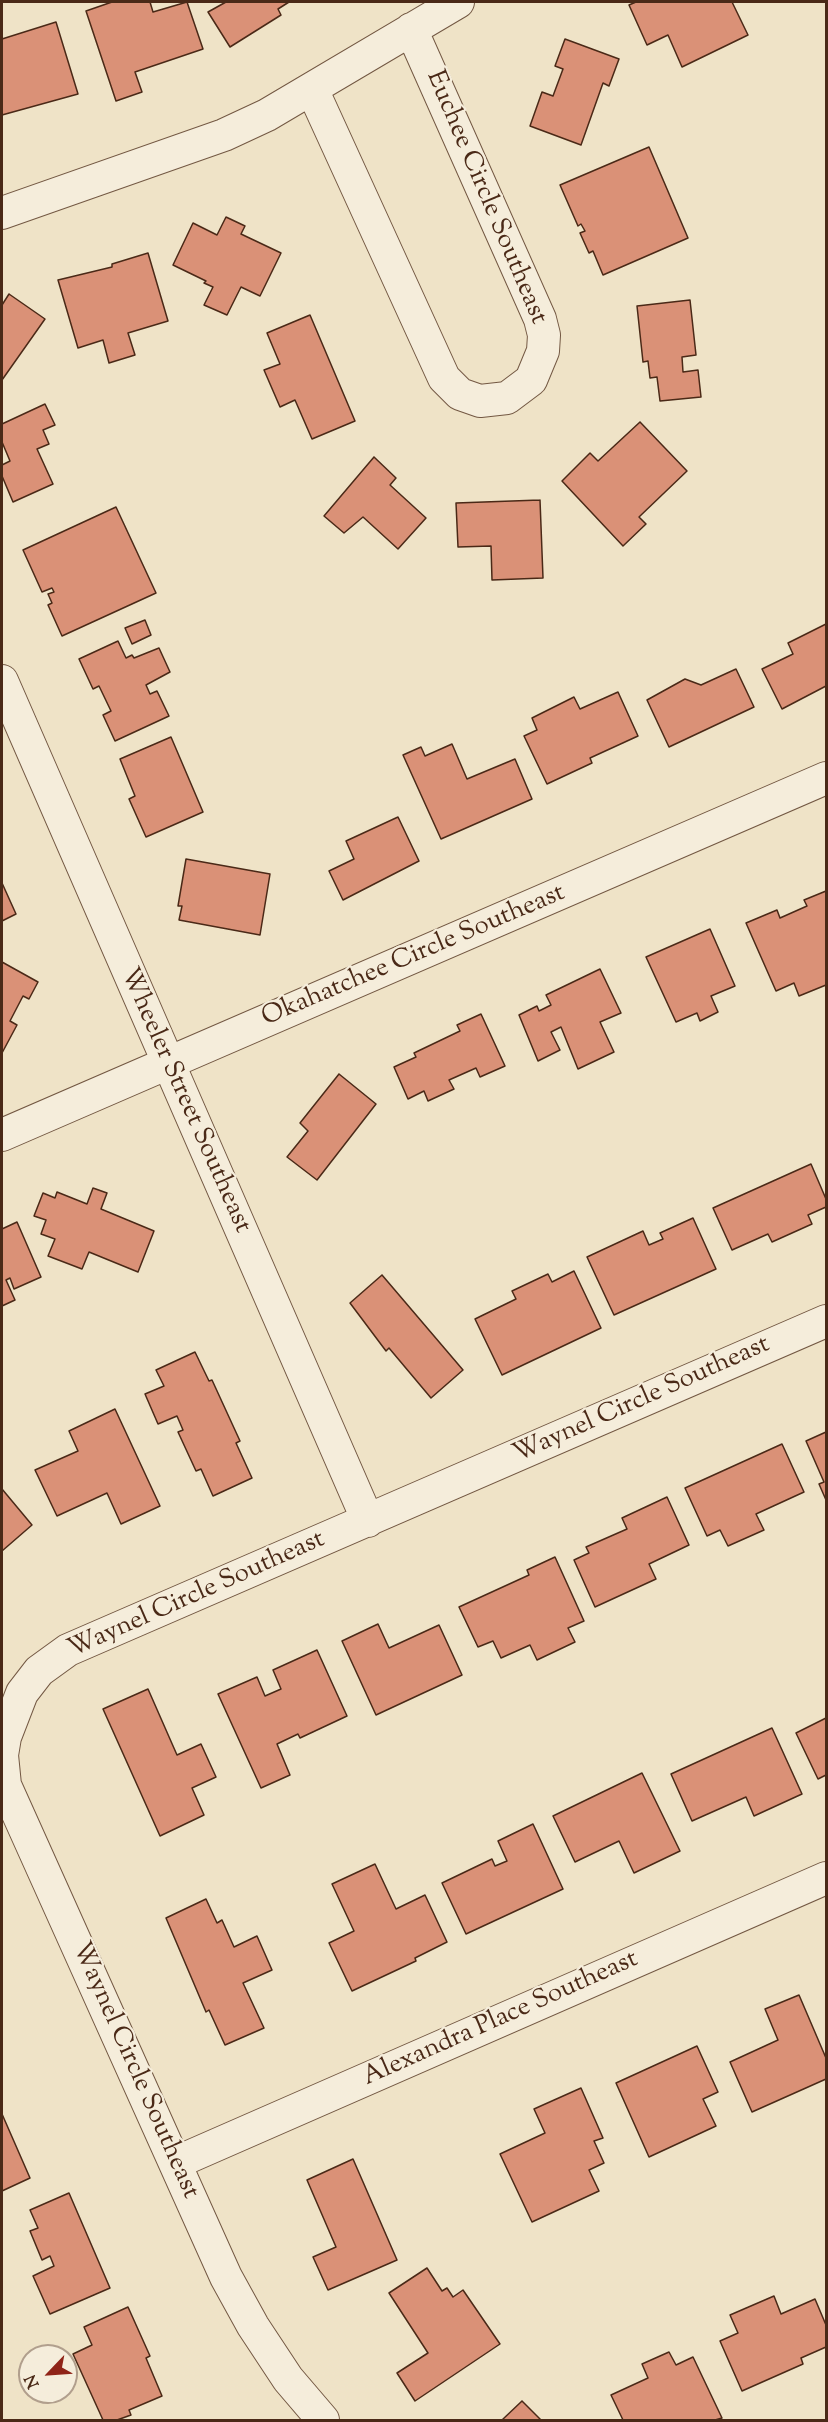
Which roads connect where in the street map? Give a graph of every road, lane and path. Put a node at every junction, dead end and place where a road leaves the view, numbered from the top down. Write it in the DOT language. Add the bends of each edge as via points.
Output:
graph roads {
  1 [pos="458,2"];
  2 [pos="411,29"];
  3 [pos="312,89"];
  4 [pos="2,213"];
  5 [pos="2,681"];
  6 [pos="826,778"];
  7 [pos="168,1064"];
  8 [pos="2,1135"];
  9 [pos="826,1321"];
  10 [pos="368,1521"];
  11 [pos="826,1878"];
  12 [pos="175,2163"];
  13 [pos="323,2421"];
  1 -- 2 [label="street"];
  2 -- 3 [label="street"];
  2 -- 3 [label="street, Euchee Circle Southeast" via="540,319 543,351 531,380 507,398 480,401 460,394 444,378"];
  3 -- 4 [label="street" via="224,135"];
  5 -- 7 [label="street, Wheeler Street Southeast"];
  6 -- 7 [label="street, Okahatchee Circle Southeast"];
  7 -- 8 [label="street, Okahatchee Circle Southeast"];
  7 -- 10 [label="street, Wheeler Street Southeast"];
  9 -- 10 [label="street, Waynel Circle Southeast"];
  10 -- 12 [label="street, Waynel Circle Southeast" via="68,1650 39,1671 22,1693 5,1737 5,1785"];
  11 -- 12 [label="street, Alexandra Place Southeast"];
  12 -- 13 [label="street, Waynel Circle Southeast" via="226,2277 253,2326 288,2379"];
}
